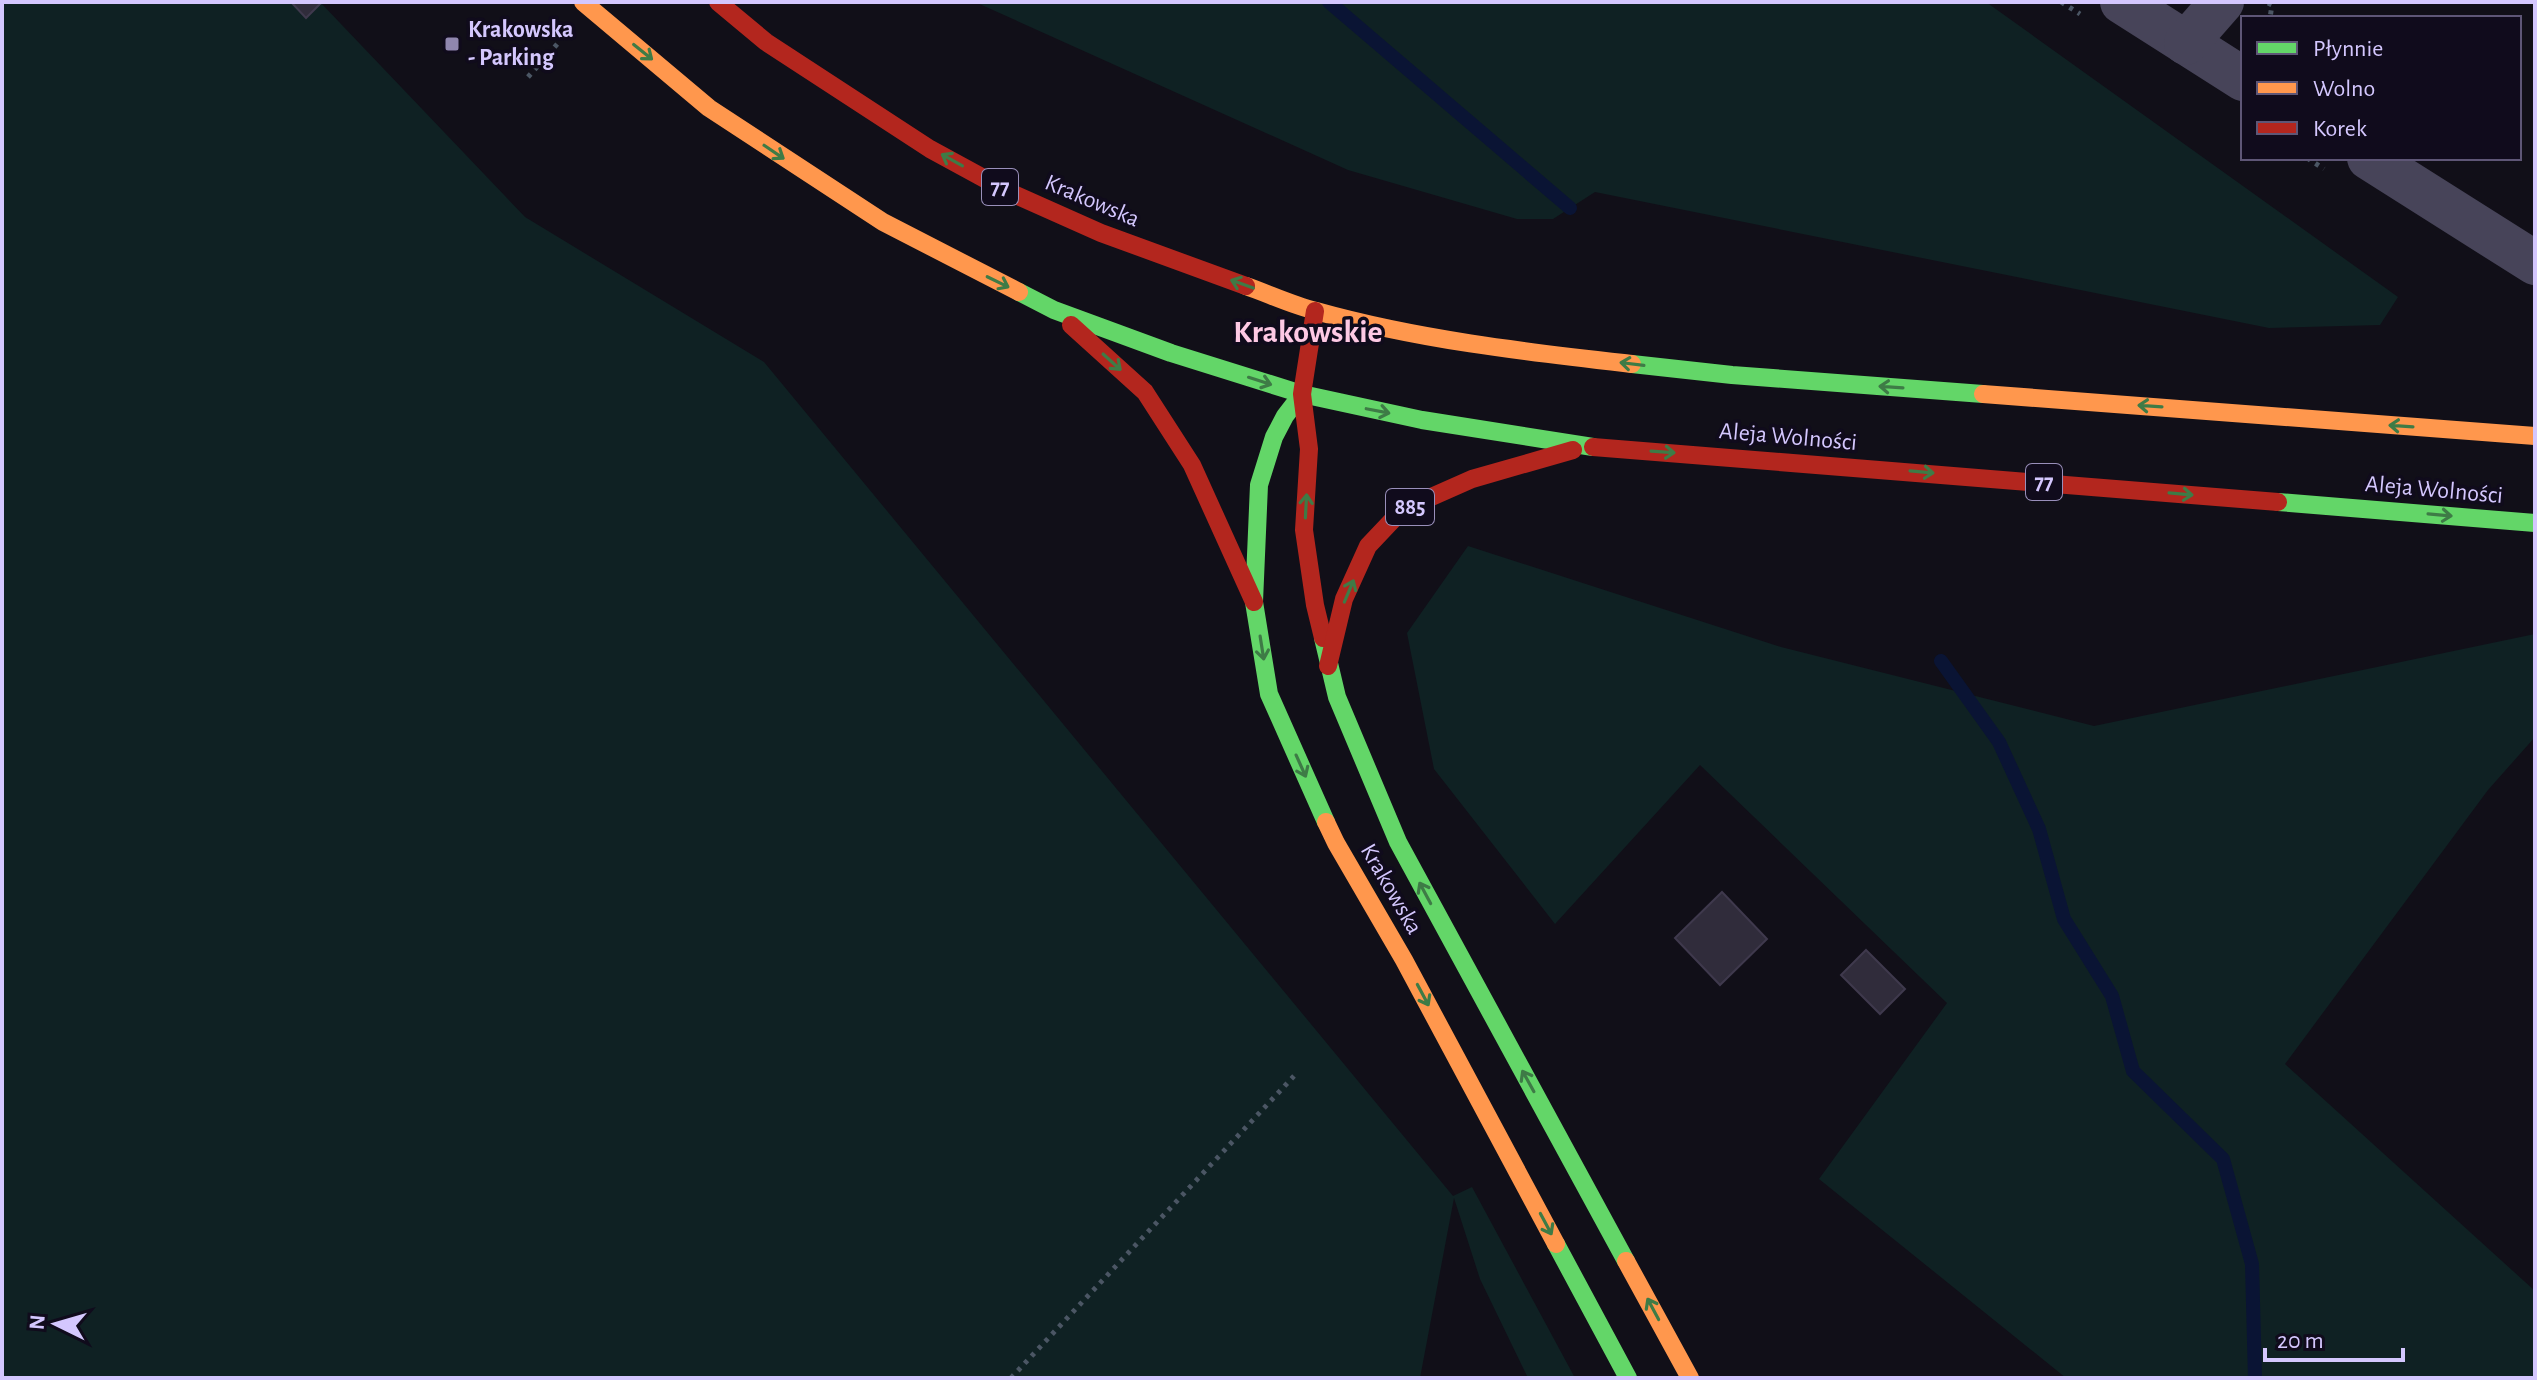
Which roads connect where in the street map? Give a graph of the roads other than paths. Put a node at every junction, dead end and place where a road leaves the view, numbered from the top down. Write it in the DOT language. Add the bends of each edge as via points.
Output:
graph roads {
  1 [pos="583,2"];
  2 [pos="718,2"];
  3 [pos="2122,2"];
  4 [pos="2222,2"];
  5 [pos="2186,43"];
  6 [pos="2241,78"];
  7 [pos="2372,160"];
  8 [pos="2535,263"];
  9 [pos="1054,310"];
  10 [pos="1315,311"];
  11 [pos="1302,394"];
  12 [pos="2535,436"];
  13 [pos="1585,446"];
  14 [pos="2535,523"];
  15 [pos="1254,602"];
  16 [pos="1328,666"];
  17 [pos="1628,1378"];
  18 [pos="1690,1378"];
  1 -- 9 [label="main road, 77, one-way" via="709,108 799,169 883,222"];
  10 -- 2 [label="main road, Krakowska / 77, one-way" via="1101,233 1009,192 930,149 766,42"];
  3 -- 5 [label="street"];
  4 -- 5 [label="street"];
  5 -- 6 [label="street"];
  7 -- 8 [label="street"];
  9 -- 11 [label="main road, Aleja Wolności / 77, one-way"];
  9 -- 15 [label="main road, one-way" via="1145,392 1192,465"];
  10 -- 11 [label="main road, Krakowska"];
  12 -- 10 [label="main road, 77, one-way" via="1732,375 1519,351"];
  11 -- 13 [label="main road, Aleja Wolności / 77, one-way"];
  11 -- 15 [label="main road, Krakowska" via="1274,437 1259,485"];
  16 -- 11 [label="main road, Krakowska, one-way" via="1304,530 1309,449"];
  13 -- 14 [label="main road, Aleja Wolności / 77, one-way"];
  16 -- 13 [label="main road, 885, one-way" via="1344,599 1368,546 1402,510 1472,479"];
  15 -- 17 [label="main road, Krakowska, one-way" via="1269,694 1336,843"];
  18 -- 16 [label="main road, Krakowska, one-way" via="1398,842"];
}
